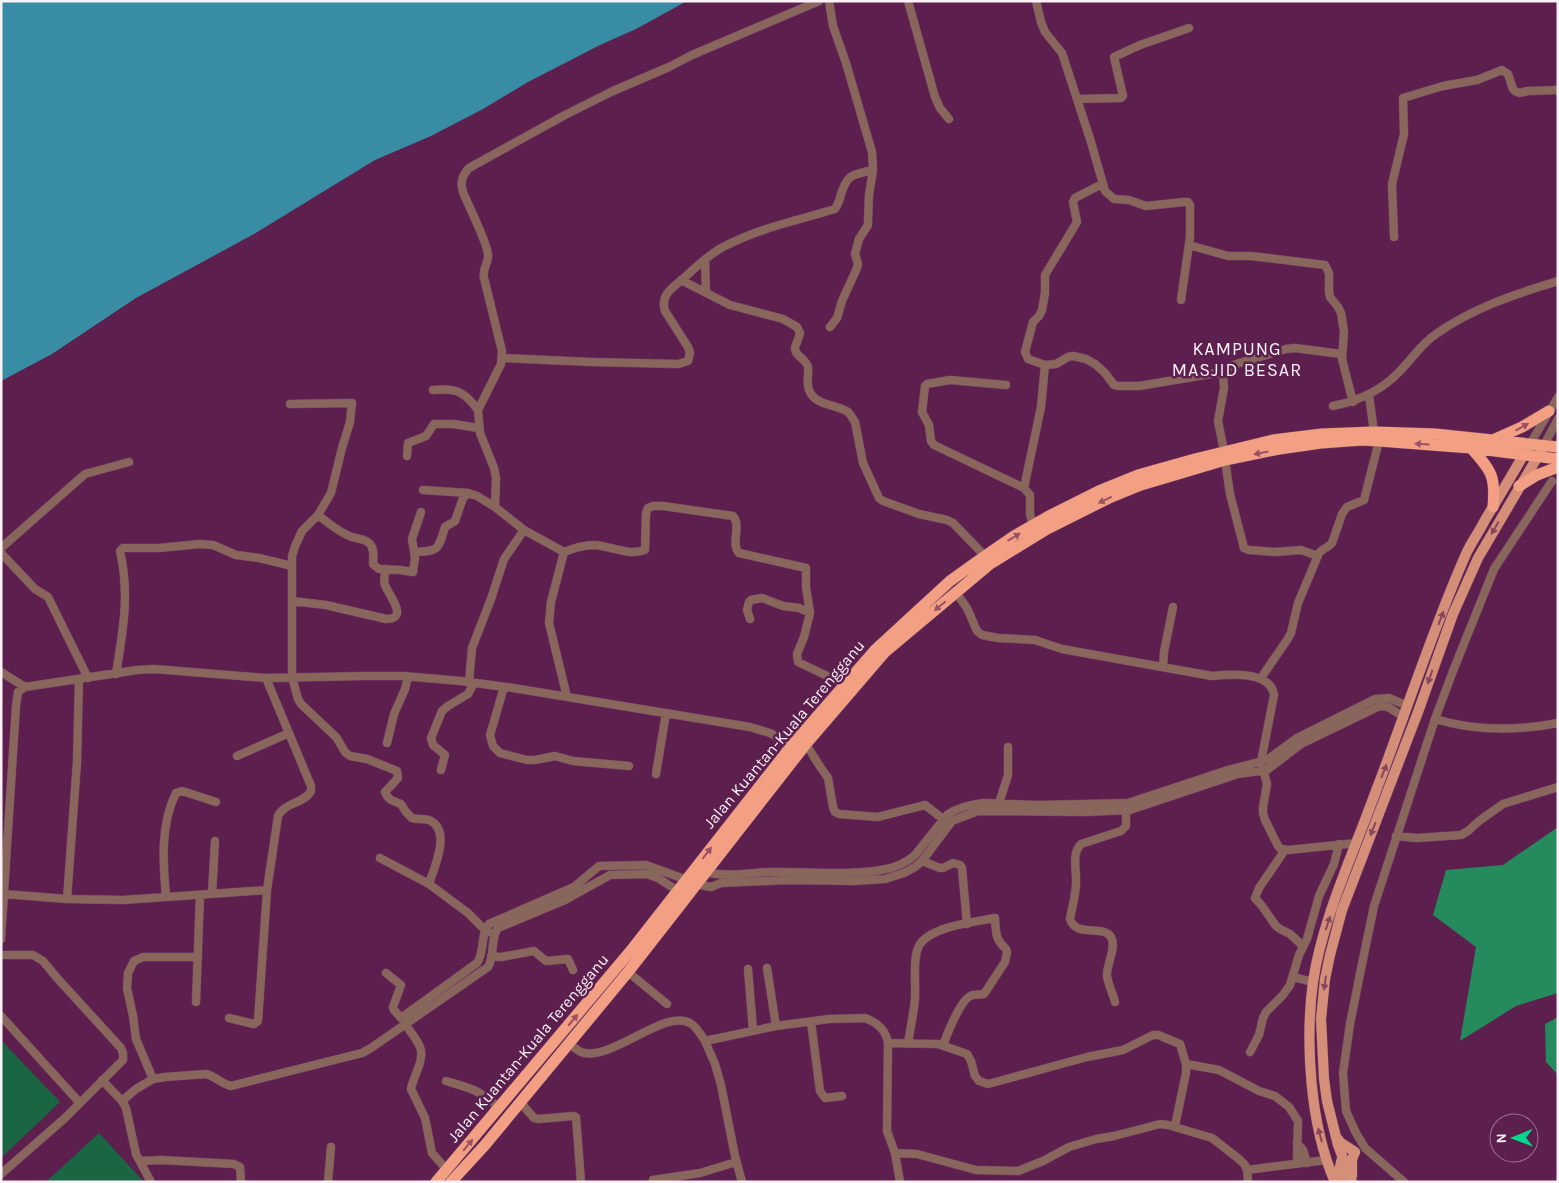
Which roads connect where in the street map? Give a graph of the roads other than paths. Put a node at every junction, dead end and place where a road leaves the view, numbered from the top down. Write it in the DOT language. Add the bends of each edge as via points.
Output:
graph roads {
  1 [pos="819,1"];
  2 [pos="829,1"];
  3 [pos="908,1"];
  4 [pos="1036,1"];
  5 [pos="1189,28"];
  6 [pos="1558,90"];
  7 [pos="1078,98"];
  8 [pos="949,119"];
  9 [pos="873,170"];
  10 [pos="1102,184"];
  11 [pos="1394,237"];
  12 [pos="1189,246"];
  13 [pos="705,260"];
  14 [pos="681,280"];
  15 [pos="1558,281"];
  16 [pos="706,293"];
  17 [pos="1181,300"];
  18 [pos="830,327"];
  19 [pos="1341,354"];
  20 [pos="502,358"];
  21 [pos="1045,365"];
  22 [pos="1224,372"];
  23 [pos="1006,385"];
  24 [pos="433,390"];
  25 [pos="1370,395"];
  26 [pos="1558,397"];
  27 [pos="1353,402"];
  28 [pos="290,404"];
  29 [pos="1333,406"];
  30 [pos="478,410"];
  31 [pos="1553,415"];
  32 [pos="478,428"];
  33 [pos="1376,436"];
  34 [pos="1494,440"];
  35 [pos="1530,444"];
  36 [pos="1544,445"];
  37 [pos="1558,447"];
  38 [pos="1471,448"];
  39 [pos="1524,455"];
  40 [pos="407,456"];
  41 [pos="1225,456"];
  42 [pos="1538,457"];
  43 [pos="1558,459"];
  44 [pos="129,462"];
  45 [pos="1558,468"];
  46 [pos="1552,481"];
  47 [pos="1519,486"];
  48 [pos="1024,488"];
  49 [pos="423,490"];
  50 [pos="468,493"];
  51 [pos="1493,506"];
  52 [pos="495,507"];
  53 [pos="421,512"];
  54 [pos="318,515"];
  55 [pos="1033,526"];
  56 [pos="524,530"];
  57 [pos="1,548"];
  58 [pos="414,552"];
  59 [pos="564,552"];
  60 [pos="1,553"];
  61 [pos="985,556"];
  62 [pos="1318,556"];
  63 [pos="292,566"];
  64 [pos="386,569"];
  65 [pos="956,593"];
  66 [pos="292,601"];
  67 [pos="1173,607"];
  68 [pos="810,613"];
  69 [pos="750,619"];
  70 [pos="1164,652"];
  71 [pos="1150,665"];
  72 [pos="1163,667"];
  73 [pos="1,672"];
  74 [pos="116,674"];
  75 [pos="292,677"];
  76 [pos="408,677"];
  77 [pos="88,678"];
  78 [pos="266,678"];
  79 [pos="1261,678"];
  80 [pos="79,680"];
  81 [pos="467,682"];
  82 [pos="844,684"];
  83 [pos="25,687"];
  84 [pos="504,687"];
  85 [pos="567,697"];
  86 [pos="1408,706"];
  87 [pos="666,713"];
  88 [pos="1404,717"];
  89 [pos="1435,719"];
  90 [pos="1558,723"];
  91 [pos="289,733"];
  92 [pos="387,743"];
  93 [pos="806,744"];
  94 [pos="792,745"];
  95 [pos="1008,747"];
  96 [pos="237,756"];
  97 [pos="1262,762"];
  98 [pos="629,766"];
  99 [pos="441,770"];
  100 [pos="1263,771"];
  101 [pos="656,774"];
  102 [pos="1558,787"];
  103 [pos="216,802"];
  104 [pos="999,803"];
  105 [pos="1126,811"];
  106 [pos="944,819"];
  107 [pos="4,833"];
  108 [pos="1396,836"];
  109 [pos="215,841"];
  110 [pos="1357,843"];
  111 [pos="1339,844"];
  112 [pos="1285,850"];
  113 [pos="380,858"];
  114 [pos="922,861"];
  115 [pos="705,872"];
  116 [pos="691,882"];
  117 [pos="429,884"];
  118 [pos="267,890"];
  119 [pos="678,891"];
  120 [pos="4,894"];
  121 [pos="212,894"];
  122 [pos="200,895"];
  123 [pos="166,897"];
  124 [pos="67,899"];
  125 [pos="967,924"];
  126 [pos="486,930"];
  127 [pos="495,934"];
  128 [pos="1,939"];
  129 [pos="1304,946"];
  130 [pos="1,955"];
  131 [pos="491,956"];
  132 [pos="198,957"];
  133 [pos="767,968"];
  134 [pos="748,969"];
  135 [pos="573,970"];
  136 [pos="628,972"];
  137 [pos="386,973"];
  138 [pos="1293,977"];
  139 [pos="1313,982"];
  140 [pos="196,1002"];
  141 [pos="1116,1002"];
  142 [pos="667,1004"];
  143 [pos="1,1016"];
  144 [pos="229,1018"];
  145 [pos="811,1022"];
  146 [pos="405,1024"];
  147 [pos="776,1026"];
  148 [pos="752,1030"];
  149 [pos="705,1041"];
  150 [pos="888,1043"];
  151 [pos="568,1044"];
  152 [pos="908,1044"];
  153 [pos="943,1045"];
  154 [pos="1250,1052"];
  155 [pos="1186,1064"];
  156 [pos="153,1079"];
  157 [pos="446,1081"];
  158 [pos="104,1082"];
  159 [pos="518,1086"];
  160 [pos="842,1096"];
  161 [pos="523,1099"];
  162 [pos="122,1100"];
  163 [pos="79,1102"];
  164 [pos="499,1108"];
  165 [pos="1176,1126"];
  166 [pos="1336,1137"];
  167 [pos="1297,1142"];
  168 [pos="331,1147"];
  169 [pos="1365,1148"];
  170 [pos="1355,1152"];
  171 [pos="895,1153"];
  172 [pos="1342,1158"];
  173 [pos="1326,1160"];
  174 [pos="140,1161"];
  175 [pos="736,1162"];
  176 [pos="1307,1163"];
  177 [pos="1298,1164"];
  178 [pos="447,1170"];
  179 [pos="1247,1170"];
  180 [pos="1,1174"];
  181 [pos="650,1181"];
  182 [pos="151,1182"];
  183 [pos="241,1182"];
  184 [pos="328,1182"];
  185 [pos="436,1182"];
  186 [pos="452,1182"];
  187 [pos="581,1182"];
  188 [pos="742,1182"];
  189 [pos="900,1182"];
  190 [pos="1248,1182"];
  191 [pos="1335,1182"];
  192 [pos="1342,1182"];
  193 [pos="1353,1182"];
  194 [pos="1404,1182"];
  1 -- 20 [label="street" via="692,55 564,115 469,168 461,186 488,250 484,278"];
  2 -- 9 [label="street" via="833,26 870,145"];
  3 -- 8 [label="street" via="935,97"];
  4 -- 7 [label="street" via="1045,32 1062,53"];
  5 -- 7 [label="street" via="1114,58 1121,98"];
  6 -- 11 [label="street" via="1519,93 1512,89 1508,74 1502,70 1477,80 1403,98 1404,134 1392,184"];
  7 -- 10 [label="street"];
  9 -- 13 [label="street" via="847,179 835,209 759,231 722,248"];
  9 -- 18 [label="street" via="868,225 859,239 857,268 837,318"];
  10 -- 12 [label="street" via="1114,199 1146,206 1188,202"];
  10 -- 21 [label="street" via="1075,198 1077,222 1045,275 1042,310 1033,322 1025,352 1032,361"];
  12 -- 17 [label="street"];
  12 -- 19 [label="street" via="1228,256 1326,266 1330,297 1341,313 1344,332"];
  13 -- 14 [label="street"];
  13 -- 16 [label="street"];
  14 -- 16 [label="street"];
  14 -- 20 [label="street" via="665,295 663,304 688,347 688,361 678,364"];
  15 -- 25 [label="street" via="1463,316 1434,335 1399,372"];
  16 -- 61 [label="street" via="730,305 783,319 797,327 800,333 795,349 806,362 810,393 852,417 865,467 879,498 953,523"];
  19 -- 22 [label="street" via="1286,349 1233,365"];
  19 -- 27 [label="street"];
  20 -- 30 [label="street"];
  21 -- 22 [label="street" via="1056,364 1072,356 1086,358 1118,386 1139,386"];
  21 -- 48 [label="street" via="1041,407"];
  22 -- 41 [label="street" via="1218,421"];
  23 -- 48 [label="street" via="950,380 927,384 922,412 930,425 934,445"];
  24 -- 30 [label="street" via="457,391"];
  25 -- 27 [label="street"];
  25 -- 33 [label="street"];
  26 -- 31 [label="street"];
  27 -- 29 [label="street"];
  28 -- 54 [label="street" via="352,403 331,493"];
  30 -- 32 [label="street"];
  34 -- 31 [label="highway, one-way"];
  31 -- 35 [label="street"];
  31 -- 36 [label="street"];
  32 -- 40 [label="street" via="434,424 426,436 408,443"];
  32 -- 52 [label="street" via="494,468"];
  33 -- 34 [label="highway, Jalan Kuantan-Kuala Terengganu" via="1435,434"];
  38 -- 33 [label="highway, Jalan Kuantan-Kuala Terengganu, one-way"];
  33 -- 41 [label="highway, Jalan Kuantan-Kuala Terengganu"];
  33 -- 62 [label="street" via="1364,500 1347,507 1332,543"];
  34 -- 35 [label="highway, Jalan Kuantan-Kuala Terengganu"];
  35 -- 36 [label="highway, Jalan Kuantan-Kuala Terengganu"];
  35 -- 39 [label="main road"];
  36 -- 37 [label="highway, Jalan Kuantan-Kuala Terengganu"];
  36 -- 42 [label="main road"];
  38 -- 39 [label="highway, Jalan Kuantan-Kuala Terengganu"];
  38 -- 51 [label="highway" via="1492,475"];
  39 -- 42 [label="highway, Jalan Kuantan-Kuala Terengganu"];
  39 -- 51 [label="main road"];
  41 -- 55 [label="highway, Jalan Kuantan-Kuala Terengganu" via="1138,475 1101,490"];
  41 -- 62 [label="street" via="1231,500 1246,550 1301,550"];
  41 -- 65 [label="highway, Jalan Kuantan-Kuala Terengganu, one-way" via="1109,498 1047,529 990,564"];
  42 -- 43 [label="highway, Jalan Kuantan-Kuala Terengganu"];
  42 -- 47 [label="main road"];
  44 -- 57 [label="street" via="86,474"];
  45 -- 47 [label="highway"];
  46 -- 89 [label="street" via="1494,570"];
  47 -- 166 [label="main road, one-way" via="1478,558 1453,614 1336,931 1322,1000 1321,1038 1327,1101"];
  48 -- 55 [label="street" via="1030,495"];
  49 -- 50 [label="street"];
  50 -- 52 [label="street"];
  50 -- 58 [label="street" via="459,506 455,521 444,527 436,549"];
  86 -- 51 [label="main road, one-way" via="1467,553"];
  52 -- 56 [label="street"];
  53 -- 58 [label="street" via="412,539"];
  54 -- 63 [label="street" via="298,538"];
  54 -- 64 [label="street" via="343,533 366,540 374,552 375,566"];
  61 -- 55 [label="highway, Jalan Kuantan-Kuala Terengganu, one-way"];
  56 -- 59 [label="street"];
  56 -- 81 [label="street" via="504,560 472,648"];
  58 -- 64 [label="street" via="413,572"];
  59 -- 68 [label="street" via="593,545 628,551 645,550 646,513 653,506 733,516 736,521 735,546 739,553 806,568"];
  59 -- 85 [label="street" via="549,623"];
  60 -- 77 [label="street" via="48,598"];
  61 -- 82 [label="highway, Jalan Kuantan-Kuala Terengganu" via="950,581 875,650"];
  62 -- 79 [label="street" via="1298,603 1291,633"];
  63 -- 66 [label="street"];
  63 -- 74 [label="street" via="236,555 213,545 123,548 120,551 125,579 124,623"];
  64 -- 66 [label="street" via="385,585 397,612 393,618"];
  65 -- 71 [label="street" via="982,635 1034,640 1062,649"];
  65 -- 93 [label="highway, Jalan Kuantan-Kuala Terengganu, one-way" via="885,652"];
  66 -- 75 [label="street"];
  67 -- 70 [label="street"];
  68 -- 69 [label="street" via="762,598 748,602"];
  68 -- 82 [label="street" via="797,654 798,662"];
  70 -- 71 [label="street"];
  70 -- 72 [label="street"];
  71 -- 72 [label="street"];
  72 -- 79 [label="street" via="1212,676 1227,674"];
  73 -- 83 [label="street"];
  74 -- 77 [label="street"];
  74 -- 78 [label="street" via="164,669"];
  75 -- 76 [label="street"];
  75 -- 78 [label="street"];
  75 -- 117 [label="street" via="301,704 336,737 350,756 367,758 397,771 398,778 385,791 390,800 403,805 412,818 428,820 438,828 440,848"];
  76 -- 81 [label="street"];
  76 -- 92 [label="street"];
  77 -- 80 [label="street"];
  78 -- 91 [label="street"];
  79 -- 97 [label="street" via="1274,689"];
  80 -- 83 [label="street"];
  80 -- 124 [label="street" via="78,762"];
  81 -- 84 [label="street"];
  81 -- 99 [label="street" via="468,694 442,711 431,738 433,745 445,755"];
  82 -- 94 [label="highway, Jalan Kuantan-Kuala Terengganu"];
  83 -- 107 [label="street" via="17,696"];
  84 -- 85 [label="street"];
  84 -- 98 [label="street" via="490,735 500,754 528,760 555,756 573,762"];
  85 -- 87 [label="street"];
  86 -- 88 [label="main road"];
  86 -- 97 [label="street" via="1389,698 1375,699 1297,738"];
  87 -- 94 [label="street" via="762,730"];
  87 -- 101 [label="street"];
  88 -- 100 [label="street" via="1380,706 1301,744"];
  110 -- 88 [label="main road, one-way"];
  89 -- 90 [label="street" via="1491,730"];
  89 -- 108 [label="street"];
  91 -- 96 [label="street"];
  91 -- 118 [label="street" via="311,791 306,797 283,808 278,816"];
  93 -- 106 [label="street" via="828,778 835,812 878,816 925,804"];
  93 -- 115 [label="highway, Jalan Kuantan-Kuala Terengganu"];
  116 -- 94 [label="highway, Jalan Kuantan-Kuala Terengganu, one-way"];
  95 -- 104 [label="street" via="1008,775"];
  97 -- 100 [label="street"];
  97 -- 104 [label="street" via="1228,770 1128,804"];
  100 -- 105 [label="street" via="1238,774"];
  100 -- 112 [label="street" via="1267,784 1263,807 1265,820 1278,846"];
  102 -- 108 [label="street" via="1503,804 1461,835"];
  103 -- 123 [label="street" via="182,791 176,793 165,829"];
  104 -- 106 [label="street" via="976,804 951,812"];
  105 -- 114 [label="street" via="978,811 952,821"];
  105 -- 141 [label="street" via="1126,826 1121,831 1077,848 1076,884 1070,919 1077,928 1110,936 1111,958 1107,975"];
  106 -- 115 [label="street" via="915,855 890,868 866,872 717,875"];
  107 -- 120 [label="street"];
  108 -- 169 [label="street" via="1374,906 1343,1073 1346,1111"];
  109 -- 121 [label="street"];
  110 -- 111 [label="street"];
  139 -- 110 [label="main road, one-way" via="1323,936"];
  111 -- 112 [label="street"];
  111 -- 129 [label="street"];
  112 -- 129 [label="street" via="1255,898 1276,926"];
  113 -- 117 [label="street"];
  114 -- 116 [label="street" via="904,873 885,879 721,883 710,887"];
  114 -- 125 [label="street" via="940,868 953,862 960,865"];
  115 -- 116 [label="highway, Jalan Kuantan-Kuala Terengganu"];
  116 -- 119 [label="highway, Jalan Kuantan-Kuala Terengganu"];
  116 -- 126 [label="street" via="646,865 598,866 574,888 489,924"];
  116 -- 136 [label="highway, Jalan Kuantan-Kuala Terengganu"];
  117 -- 126 [label="street"];
  118 -- 121 [label="street"];
  118 -- 144 [label="street" via="258,1021 254,1024"];
  119 -- 127 [label="street" via="646,874 610,875 565,900 498,928"];
  159 -- 119 [label="highway, Jalan Kuantan-Kuala Terengganu, one-way"];
  120 -- 124 [label="street"];
  120 -- 128 [label="street"];
  121 -- 122 [label="street"];
  122 -- 123 [label="street"];
  122 -- 132 [label="street"];
  123 -- 124 [label="street"];
  125 -- 152 [label="street" via="940,930 918,947 916,997"];
  125 -- 153 [label="street" via="995,918 997,938 1006,949 1007,958 984,994 972,995 966,1000"];
  126 -- 127 [label="street"];
  126 -- 137 [label="street" via="477,963 401,1018 393,1006 401,984"];
  127 -- 131 [label="street"];
  129 -- 138 [label="street"];
  130 -- 158 [label="street" via="33,956 43,961 120,1048 123,1060"];
  131 -- 135 [label="street" via="534,951 546,961 568,960"];
  131 -- 146 [label="street" via="488,967"];
  132 -- 140 [label="street"];
  132 -- 156 [label="street" via="142,956 134,961 128,973 127,988 136,1039"];
  133 -- 147 [label="street"];
  134 -- 148 [label="street"];
  136 -- 142 [label="street"];
  136 -- 151 [label="highway, Jalan Kuantan-Kuala Terengganu"];
  138 -- 139 [label="street"];
  138 -- 154 [label="street" via="1283,995 1266,1012"];
  173 -- 139 [label="main road, one-way" via="1314,1098 1310,1041"];
  143 -- 163 [label="street"];
  145 -- 147 [label="street"];
  145 -- 150 [label="street" via="865,1018 884,1030"];
  145 -- 160 [label="street" via="820,1091 825,1098"];
  146 -- 156 [label="street" via="362,1052 231,1086 211,1075 201,1074"];
  146 -- 178 [label="street" via="421,1047 422,1054 411,1090 425,1118 432,1154"];
  147 -- 148 [label="street"];
  148 -- 149 [label="street"];
  149 -- 151 [label="street" via="693,1024 676,1021 596,1053 582,1052"];
  149 -- 175 [label="street" via="722,1085"];
  150 -- 152 [label="street"];
  150 -- 171 [label="street" via="887,1131"];
  151 -- 161 [label="highway, Jalan Kuantan-Kuala Terengganu"];
  152 -- 153 [label="street"];
  153 -- 155 [label="street" via="967,1054 975,1076 988,1084 1123,1050 1152,1035 1180,1044"];
  155 -- 165 [label="street"];
  155 -- 167 [label="street" via="1219,1070 1280,1099 1298,1121"];
  156 -- 162 [label="street"];
  157 -- 164 [label="street" via="472,1088"];
  158 -- 162 [label="street"];
  158 -- 163 [label="street"];
  159 -- 161 [label="highway"];
  159 -- 164 [label="highway, Jalan Kuantan-Kuala Terengganu"];
  161 -- 186 [label="highway, Jalan Kuantan-Kuala Terengganu"];
  161 -- 187 [label="street" via="534,1118 576,1117"];
  162 -- 174 [label="street"];
  163 -- 180 [label="street"];
  178 -- 164 [label="highway, Jalan Kuantan-Kuala Terengganu, one-way"];
  165 -- 171 [label="street" via="1160,1124 1096,1139 1069,1147 1018,1171 976,1170 917,1154"];
  165 -- 179 [label="street" via="1212,1138 1239,1158"];
  166 -- 170 [label="main road"];
  166 -- 172 [label="main road"];
  167 -- 176 [label="street"];
  167 -- 177 [label="street"];
  168 -- 184 [label="street"];
  169 -- 170 [label="street"];
  169 -- 194 [label="street"];
  170 -- 172 [label="street"];
  170 -- 193 [label="main road" via="1352,1159"];
  171 -- 189 [label="street"];
  172 -- 192 [label="main road" via="1339,1171"];
  172 -- 193 [label="main road"];
  173 -- 176 [label="street"];
  173 -- 191 [label="main road"];
  174 -- 182 [label="street"];
  174 -- 183 [label="street" via="234,1164 240,1167"];
  175 -- 181 [label="street" via="700,1173"];
  175 -- 188 [label="street"];
  176 -- 177 [label="street"];
  177 -- 179 [label="street"];
  178 -- 185 [label="highway, Jalan Kuantan-Kuala Terengganu"];
  179 -- 190 [label="street"];
}
